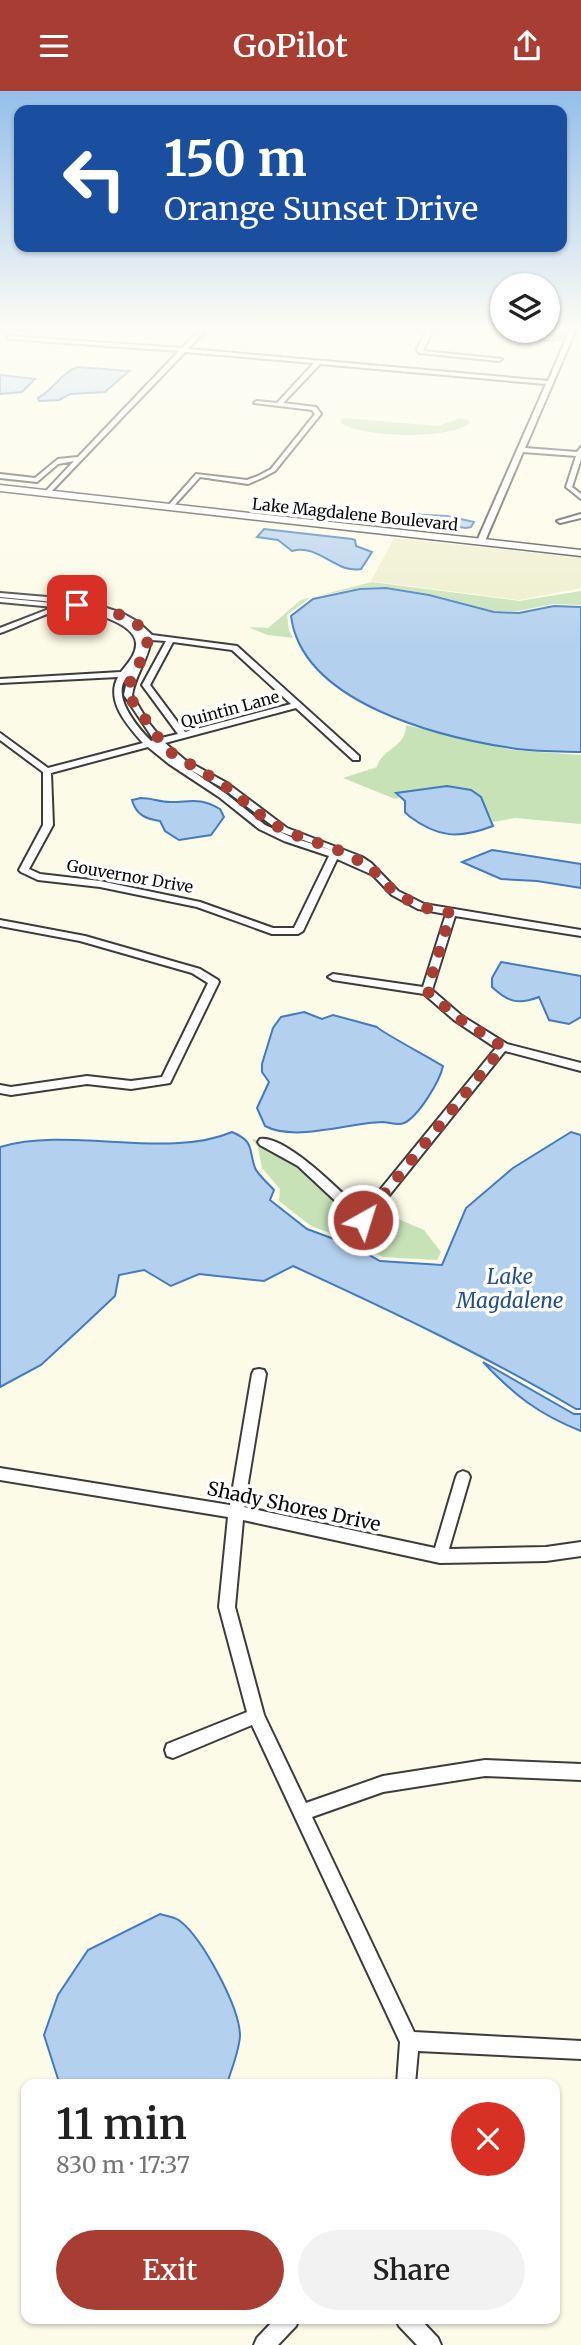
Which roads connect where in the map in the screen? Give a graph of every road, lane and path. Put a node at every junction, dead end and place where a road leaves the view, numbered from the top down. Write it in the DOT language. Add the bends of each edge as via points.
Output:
graph roads {
  1 [pos="100,437"];
  2 [pos="299,437"];
  3 [pos="527,437"];
  4 [pos="521,450"];
  5 [pos="580,451"];
  6 [pos="79,459"];
  7 [pos="0,467"];
  8 [pos="45,473"];
  9 [pos="0,476"];
  10 [pos="0,488"];
  11 [pos="46,494"];
  12 [pos="581,497"];
  13 [pos="169,508"];
  14 [pos="581,516"];
  15 [pos="560,521"];
  16 [pos="481,541"];
  17 [pos="581,553"];
  18 [pos="0,597"];
  19 [pos="63,605"];
  20 [pos="0,631"];
  21 [pos="143,636"];
  22 [pos="171,639"];
  23 [pos="129,674"];
  24 [pos="0,681"];
  25 [pos="298,705"];
  26 [pos="0,736"];
  27 [pos="184,736"];
  28 [pos="155,744"];
  29 [pos="356,758"];
  30 [pos="47,771"];
  31 [pos="337,853"];
  32 [pos="451,913"];
  33 [pos="0,923"];
  34 [pos="581,933"];
  35 [pos="333,977"];
  36 [pos="427,991"];
  37 [pos="503,1047"];
  38 [pos="581,1067"];
  39 [pos="0,1089"];
  40 [pos="264,1142"];
  41 [pos="259,1374"];
  42 [pos="0,1474"];
  43 [pos="463,1477"];
  44 [pos="236,1512"];
  45 [pos="581,1549"];
  46 [pos="440,1556"];
  47 [pos="256,1716"];
  48 [pos="173,1749"];
  49 [pos="581,1772"];
  50 [pos="303,1812"];
  51 [pos="410,2041"];
  52 [pos="581,2050"];
  53 [pos="406,2079"];
  54 [pos="284,2324"];
  55 [pos="411,2324"];
  56 [pos="264,2345"];
  57 [pos="431,2345"];
  1 -- 6 [label="street"];
  2 -- 13 [label="street" via="273,470 248,482 198,475"];
  3 -- 4 [label="street"];
  4 -- 5 [label="street"];
  4 -- 16 [label="street"];
  5 -- 12 [label="street" via="569,487"];
  6 -- 8 [label="street" via="61,459"];
  6 -- 11 [label="street"];
  7 -- 8 [label="street"];
  8 -- 9 [label="street" via="37,480"];
  10 -- 11 [label="street, Lake Magdalene Boulevard"];
  11 -- 13 [label="street, Lake Magdalene Boulevard"];
  13 -- 16 [label="street, Lake Magdalene Boulevard"];
  14 -- 15 [label="street"];
  16 -- 17 [label="street, Lake Magdalene Boulevard"];
  18 -- 19 [label="street"];
  19 -- 20 [label="street"];
  19 -- 21 [label="street" via="119,613 130,618"];
  21 -- 22 [label="street"];
  21 -- 23 [label="street"];
  22 -- 25 [label="street" via="234,648"];
  22 -- 27 [label="street" via="146,685"];
  23 -- 24 [label="street"];
  23 -- 28 [label="street" via="118,684 117,695"];
  25 -- 27 [label="street, Quintin Lane"];
  25 -- 29 [label="street"];
  26 -- 30 [label="street"];
  27 -- 28 [label="street, Quintin Lane"];
  28 -- 30 [label="street, Quintin Lane"];
  28 -- 31 [label="street" via="173,766 218,792 263,827 297,843"];
  30 -- 31 [label="street, Gouvernor Drive" via="48,825 24,870 38,877 100,884 200,905 272,931 298,931"];
  31 -- 32 [label="street" via="376,873 395,893 421,907"];
  32 -- 34 [label="street"];
  32 -- 36 [label="street"];
  33 -- 39 [label="street" via="82,938 196,971 214,982 166,1080 131,1085 88,1080"];
  35 -- 36 [label="street"];
  36 -- 37 [label="street"];
  37 -- 38 [label="street"];
  37 -- 40 [label="street" via="363,1220 302,1163"];
  41 -- 44 [label="street"];
  42 -- 44 [label="street, Shady Shores Drive"];
  43 -- 46 [label="street"];
  44 -- 46 [label="street, Shady Shores Drive"];
  44 -- 47 [label="street" via="227,1607"];
  45 -- 46 [label="street, Shady Shores Drive"];
  47 -- 48 [label="street"];
  47 -- 50 [label="street"];
  49 -- 50 [label="street" via="485,1768 383,1784"];
  50 -- 51 [label="street"];
  51 -- 52 [label="street"];
  51 -- 53 [label="street"];
  54 -- 56 [label="street"];
  55 -- 57 [label="street"];
}
